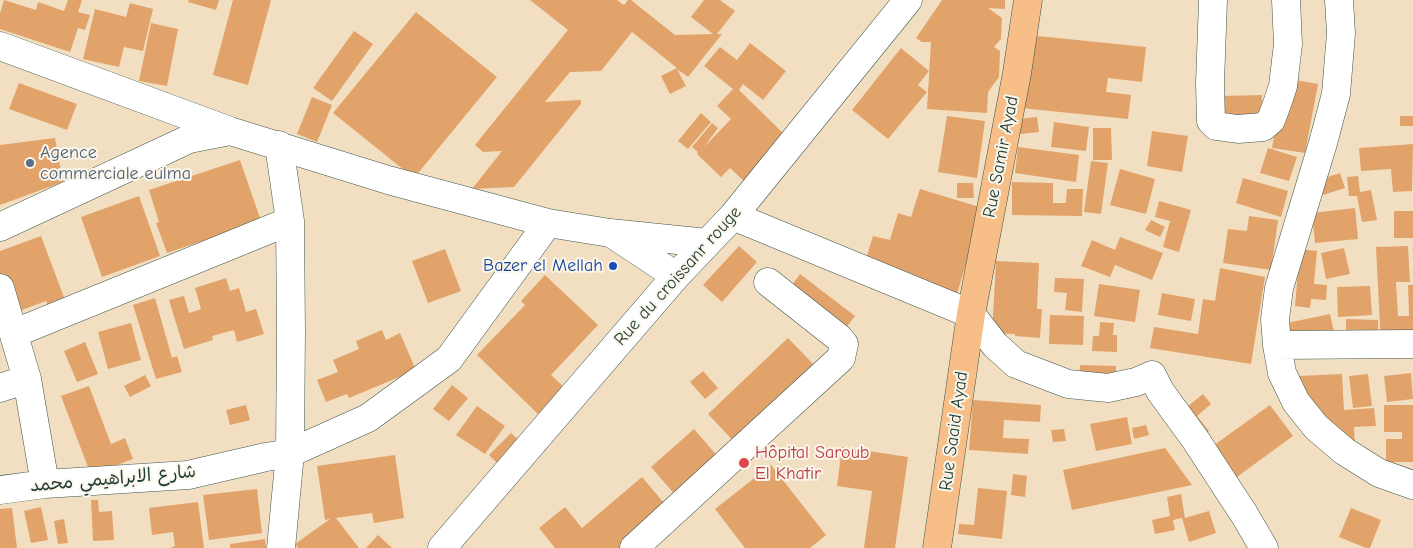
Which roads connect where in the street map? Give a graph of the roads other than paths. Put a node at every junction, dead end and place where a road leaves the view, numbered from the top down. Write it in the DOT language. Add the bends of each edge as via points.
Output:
graph roads {
  1 [pos="908,0"];
  2 [pos="1028,0"];
  3 [pos="1213,0"];
  4 [pos="1286,0"];
  5 [pos="1339,0"];
  6 [pos="0,46"];
  7 [pos="230,131"];
  8 [pos="279,145"];
  9 [pos="733,216"];
  10 [pos="290,221"];
  11 [pos="548,223"];
  12 [pos="0,228"];
  13 [pos="610,233"];
  14 [pos="707,243"];
  15 [pos="676,276"];
  16 [pos="768,282"];
  17 [pos="1,294"];
  18 [pos="971,314"];
  19 [pos="15,333"];
  20 [pos="1413,344"];
  21 [pos="1277,345"];
  22 [pos="28,379"];
  23 [pos="0,388"];
  24 [pos="290,453"];
  25 [pos="45,484"];
  26 [pos="1413,485"];
  27 [pos="0,490"];
  28 [pos="281,548"];
  29 [pos="442,548"];
  30 [pos="634,548"];
  31 [pos="937,548"];
  32 [pos="1264,548"];
  1 -- 9 [label="street, Rue du croissanr rouge"];
  2 -- 18 [label="main road, Rue Samir Ayad"];
  3 -- 4 [label="street" via="1211,121 1216,126 1238,129 1263,128 1271,120 1277,104 1283,86 1288,44"];
  5 -- 21 [label="street" via="1341,33 1336,94 1279,288 1275,319"];
  6 -- 7 [label="street"];
  7 -- 8 [label="street"];
  7 -- 12 [label="street" via="189,139"];
  8 -- 10 [label="street"];
  8 -- 11 [label="street" via="388,180"];
  9 -- 14 [label="street, Rue du croissanr rouge"];
  9 -- 18 [label="street"];
  10 -- 19 [label="street"];
  10 -- 24 [label="street"];
  11 -- 13 [label="street"];
  11 -- 24 [label="street, شارع الابراهيمي محمد" via="449,360 368,418"];
  13 -- 14 [label="street"];
  13 -- 15 [label="street"];
  14 -- 15 [label="street, Rue du croissanr rouge"];
  15 -- 29 [label="street, Rue du croissanr rouge"];
  16 -- 30 [label="street" via="840,338 844,344 841,358"];
  17 -- 19 [label="street"];
  18 -- 31 [label="main road, Rue Saaid Ayad"];
  18 -- 32 [label="street" via="995,345 1016,364 1068,384 1108,388 1152,375"];
  19 -- 22 [label="street"];
  20 -- 21 [label="street"];
  21 -- 26 [label="street" via="1282,374 1296,402 1316,426 1344,452 1379,472"];
  22 -- 23 [label="street"];
  22 -- 25 [label="street"];
  24 -- 25 [label="street, شارع الابراهيمي محمد" via="188,475"];
  24 -- 28 [label="street"];
  25 -- 27 [label="street, شارع الابراهيمي محمد"];
}
